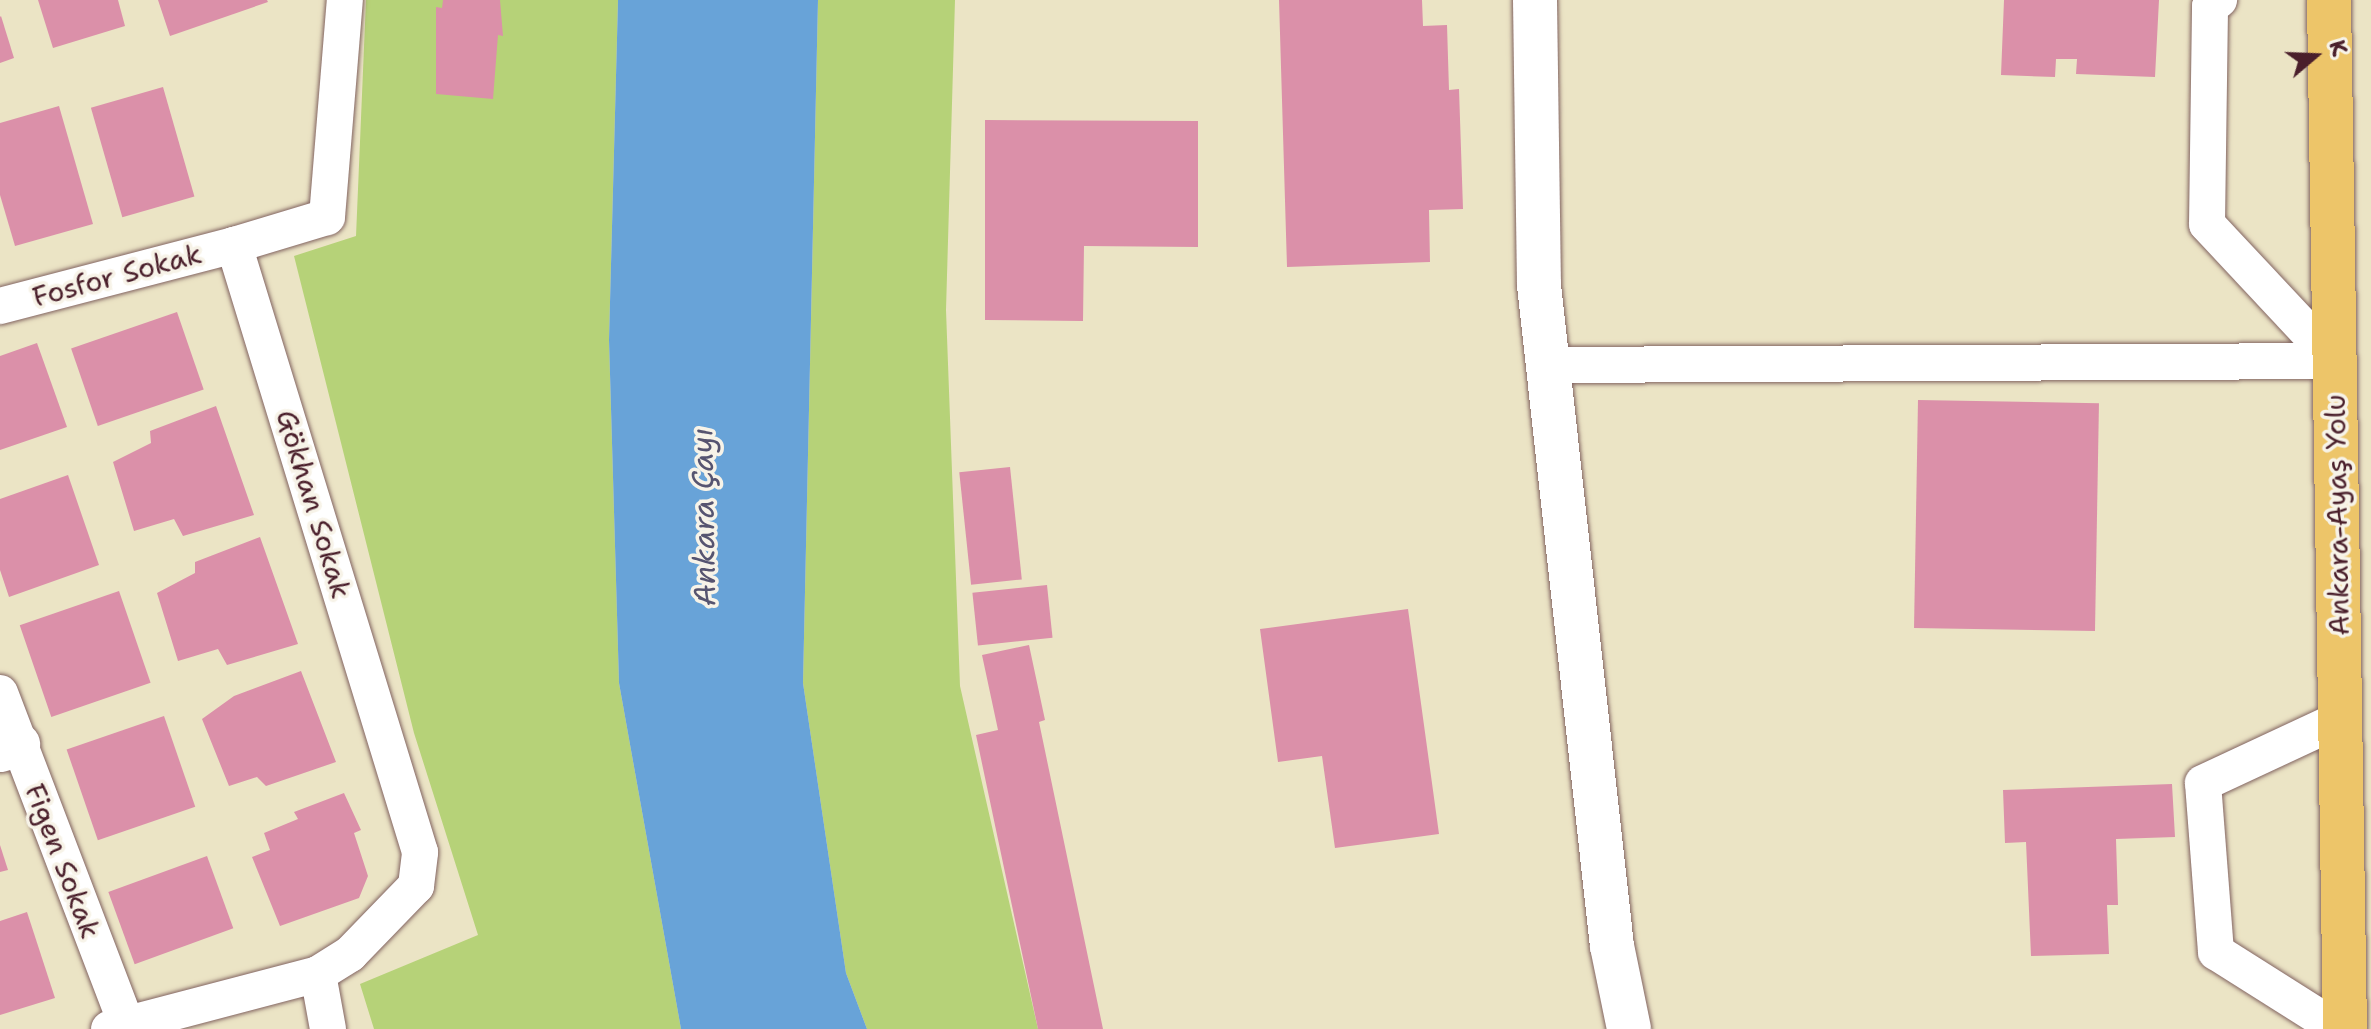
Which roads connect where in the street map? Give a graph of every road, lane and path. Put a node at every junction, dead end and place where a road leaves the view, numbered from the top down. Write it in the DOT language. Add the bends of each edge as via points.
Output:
graph roads {
  1 [pos="345,0"];
  2 [pos="1535,0"];
  3 [pos="2219,0"];
  4 [pos="2329,0"];
  5 [pos="234,245"];
  6 [pos="0,306"];
  7 [pos="2335,361"];
  8 [pos="1548,365"];
  9 [pos="0,693"];
  10 [pos="2340,719"];
  11 [pos="9,747"];
  12 [pos="318,974"];
  13 [pos="121,1027"];
  14 [pos="328,1029"];
  15 [pos="1629,1029"];
  16 [pos="2338,1029"];
  17 [pos="2345,1029"];
  1 -- 5 [label="street" via="327,217"];
  2 -- 8 [label="street" via="1539,285"];
  3 -- 7 [label="street" via="2210,6 2207,224"];
  4 -- 7 [label="highway, Ankara-Ayaş Yolu"];
  5 -- 6 [label="street, Fosfor Sokak"];
  5 -- 12 [label="street, Gökhan Sokak" via="420,852 416,886 350,954"];
  7 -- 8 [label="street"];
  7 -- 10 [label="highway, Ankara-Ayaş Yolu"];
  8 -- 15 [label="street" via="1612,946"];
  9 -- 11 [label="street, Figen Sokak"];
  10 -- 16 [label="street" via="2203,783 2216,952"];
  10 -- 17 [label="highway, Ankara-Ayaş Yolu"];
  11 -- 13 [label="street, Figen Sokak"];
  12 -- 13 [label="street, Gökhan Sokak"];
  12 -- 14 [label="street"];
}
